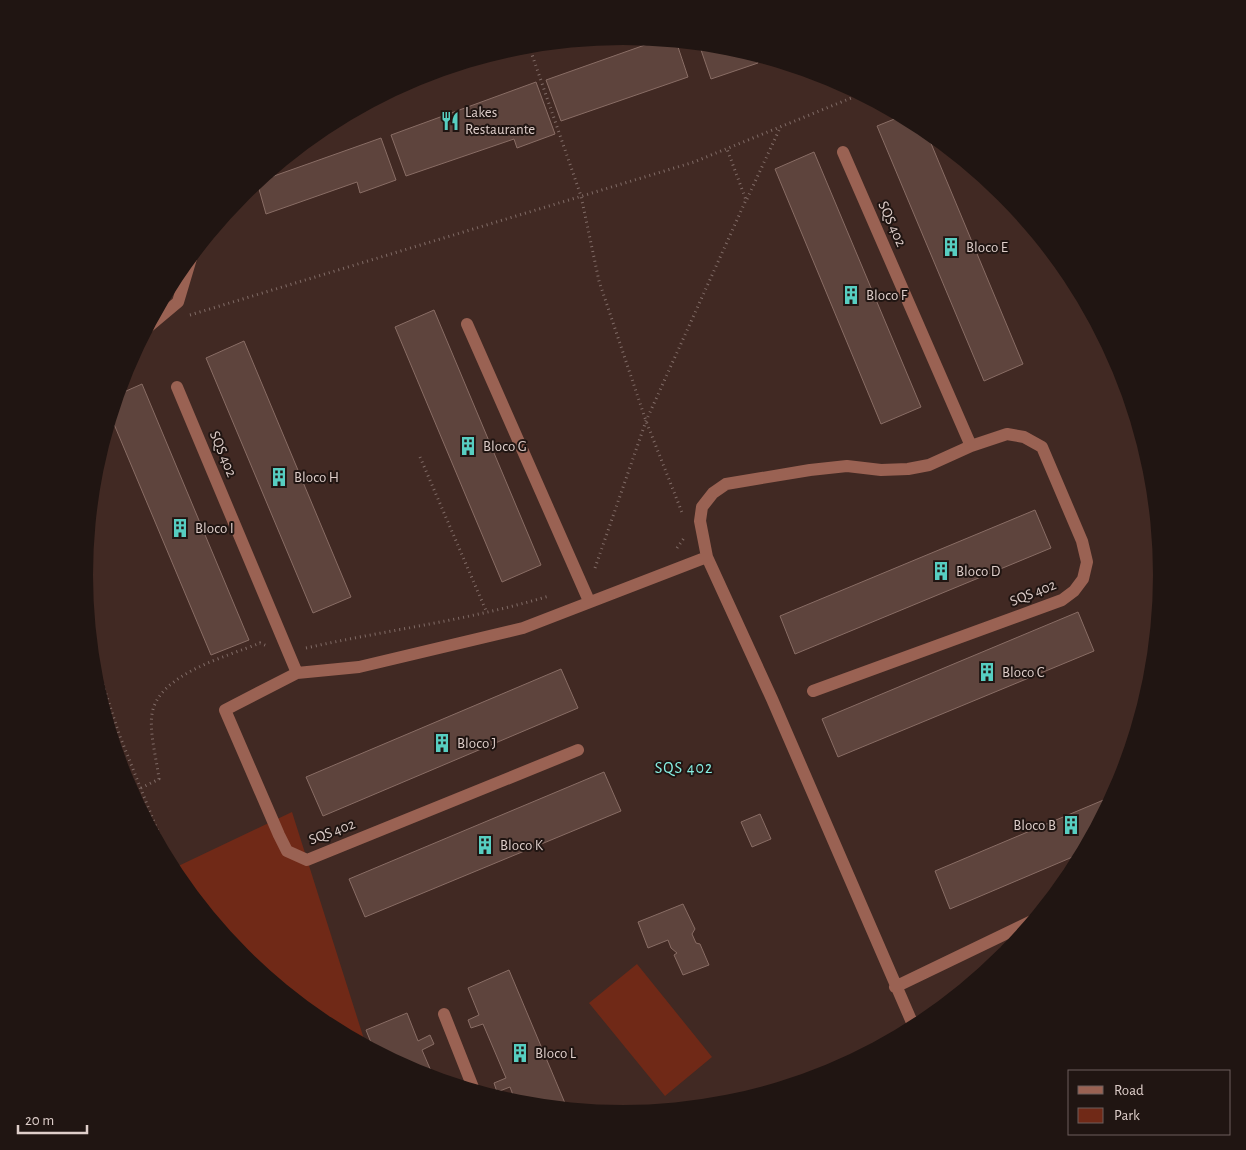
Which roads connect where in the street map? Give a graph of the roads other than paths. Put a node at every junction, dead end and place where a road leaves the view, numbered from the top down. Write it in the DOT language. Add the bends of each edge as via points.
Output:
graph roads {
  1 [pos="843,152"];
  2 [pos="186,276"];
  3 [pos="161,317"];
  4 [pos="467,324"];
  5 [pos="177,387"];
  6 [pos="971,446"];
  7 [pos="707,557"];
  8 [pos="589,601"];
  9 [pos="297,673"];
  10 [pos="813,691"];
  11 [pos="578,750"];
  12 [pos="1017,928"];
  13 [pos="895,987"];
  14 [pos="444,1014"];
  15 [pos="911,1020"];
  16 [pos="471,1082"];
  1 -- 6 [label="street, SQS 402"];
  2 -- 3 [label="street" via="178,302"];
  4 -- 8 [label="street"];
  5 -- 9 [label="street, SQS 402"];
  6 -- 7 [label="street, SQS 402" via="929,465 908,469 847,466 726,484 702,507 700,521"];
  6 -- 10 [label="street, SQS 402" via="1006,434 1024,437 1042,447 1082,541 1087,562 1083,579 1062,600"];
  7 -- 8 [label="street, SQS 402"];
  7 -- 13 [label="street, SQS 402" via="772,699"];
  8 -- 9 [label="street, SQS 402" via="523,628 368,665"];
  9 -- 11 [label="street, SQS 402" via="225,710 287,851 307,860"];
  12 -- 13 [label="street"];
  13 -- 15 [label="street, SQS 402"];
  14 -- 16 [label="street"];
}
